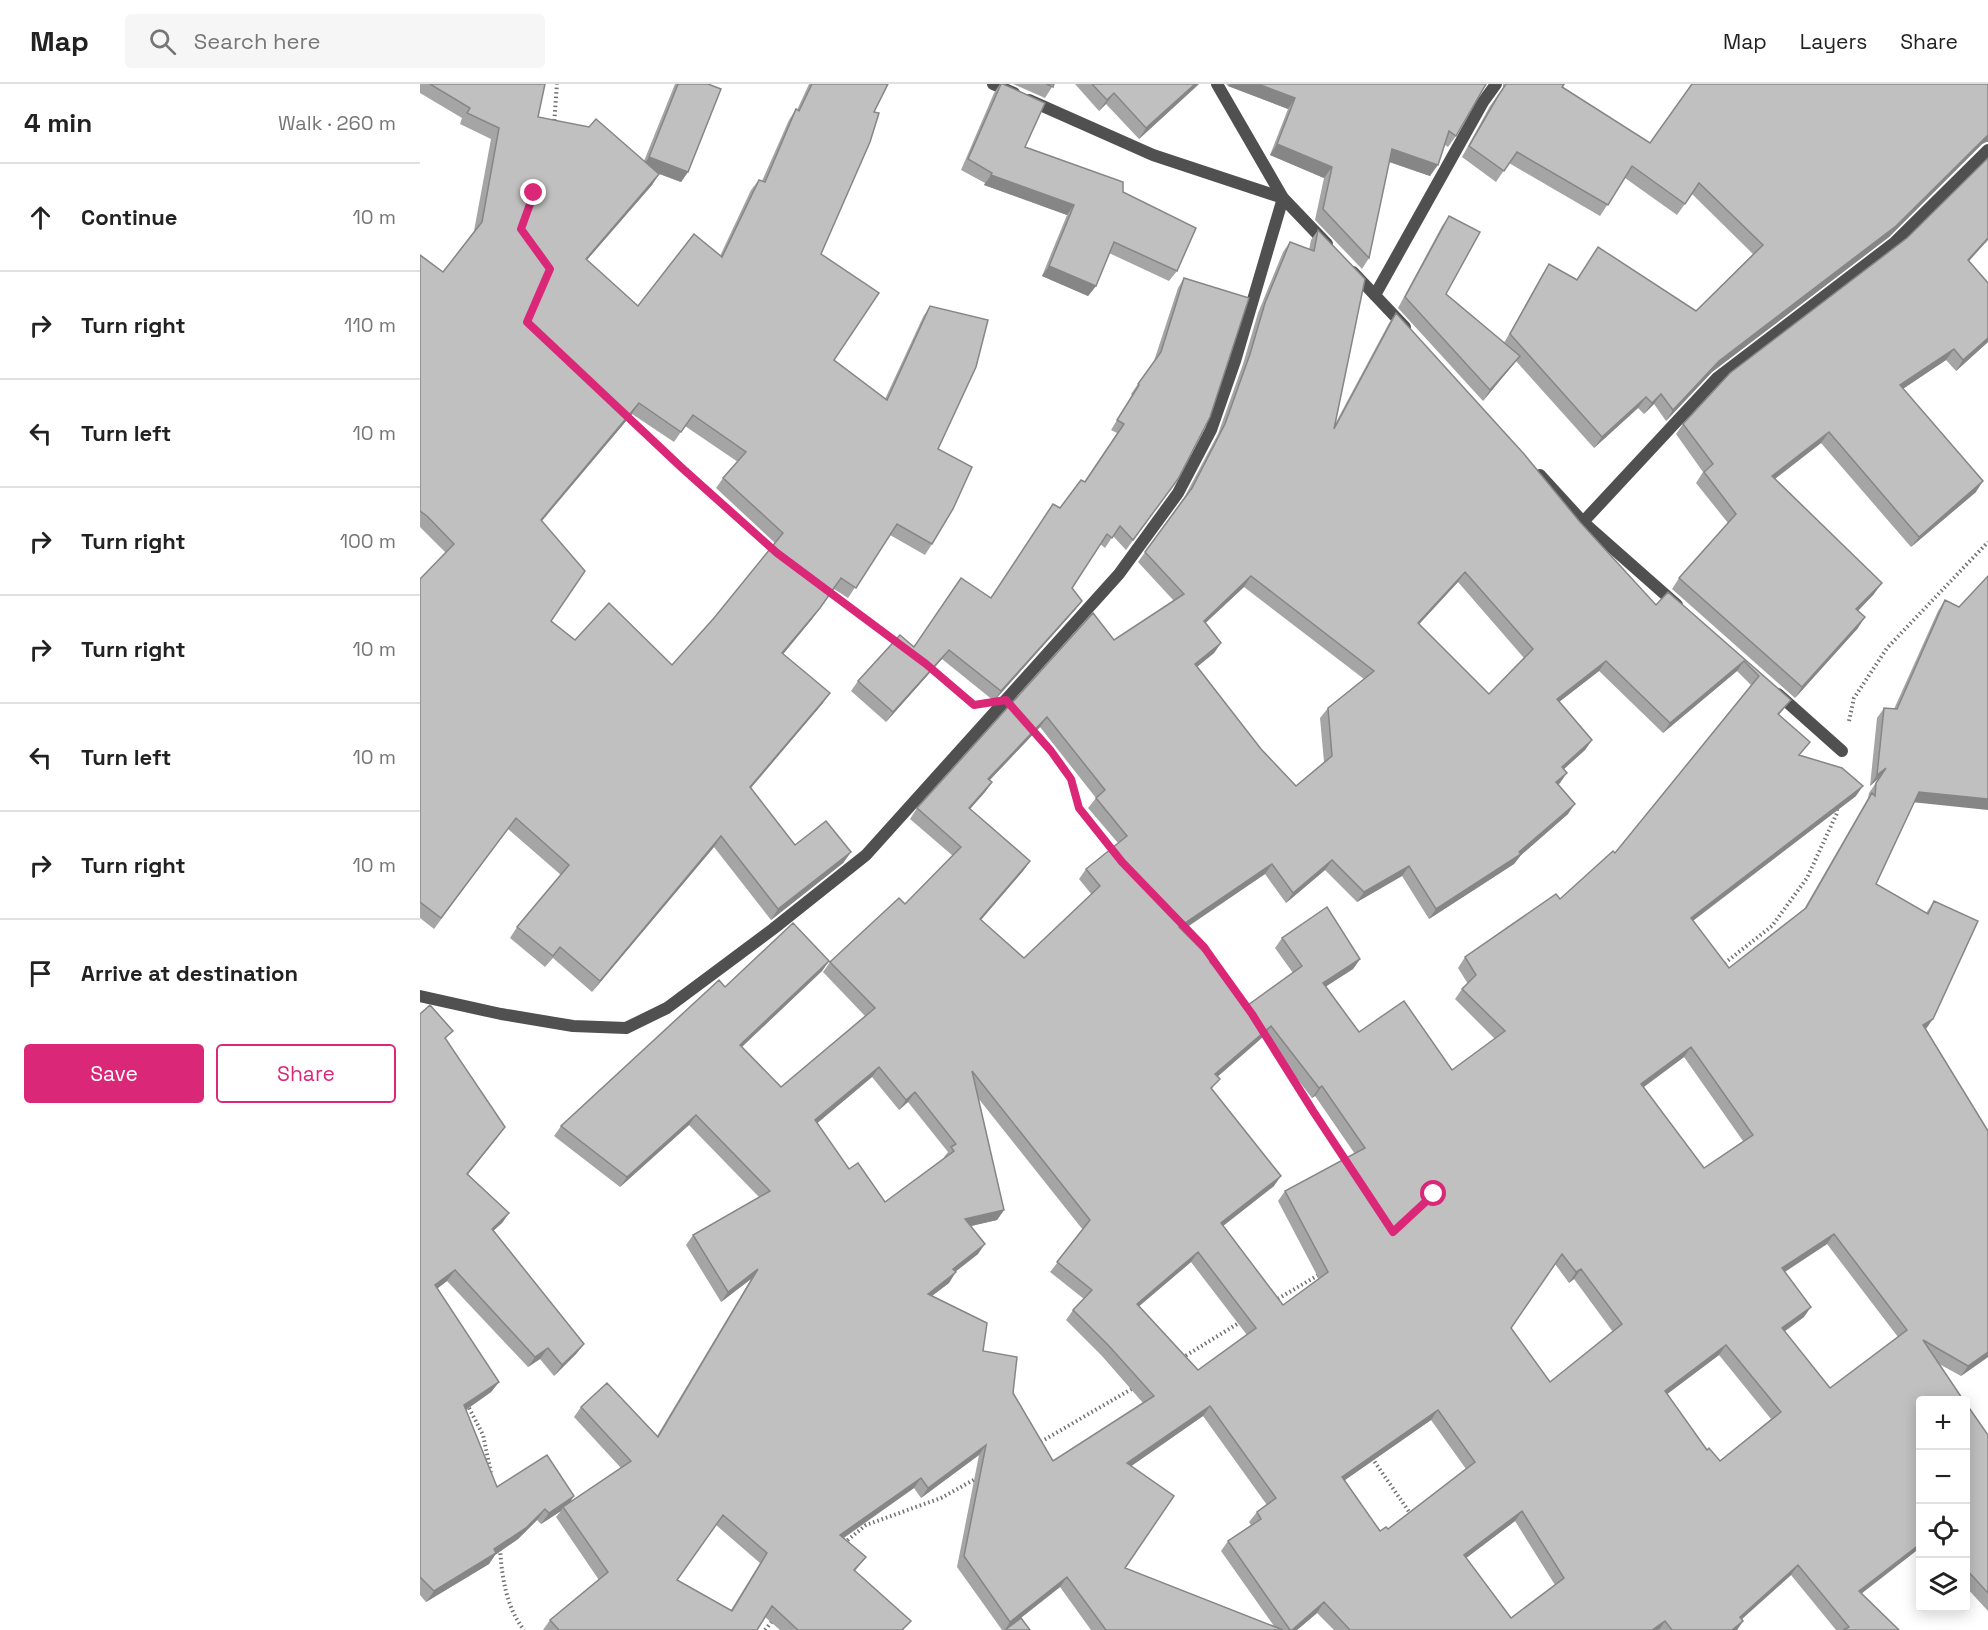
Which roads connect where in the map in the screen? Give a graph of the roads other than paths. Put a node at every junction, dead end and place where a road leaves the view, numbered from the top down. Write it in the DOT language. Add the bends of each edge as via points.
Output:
graph roads {
  1 [pos="993,84"];
  2 [pos="1216,84"];
  3 [pos="1496,84"];
  4 [pos="1988,150"];
  5 [pos="1283,198"];
  6 [pos="1375,295"];
  7 [pos="1415,338"];
  8 [pos="1535,470"];
  9 [pos="1583,522"];
  10 [pos="1690,617"];
  11 [pos="1770,688"];
  12 [pos="1842,751"];
  13 [pos="420,996"];
  1 -- 5 [label="street" via="1153,155"];
  2 -- 5 [label="street"];
  3 -- 6 [label="street"];
  4 -- 9 [label="street" via="1894,243 1718,378"];
  5 -- 6 [label="street"];
  5 -- 13 [label="street" via="1211,430 1178,493 1119,574 866,855 667,1008 626,1028 573,1026"];
  6 -- 7 [label="street"];
  8 -- 9 [label="street"];
  9 -- 10 [label="street"];
  11 -- 12 [label="street"];
}
